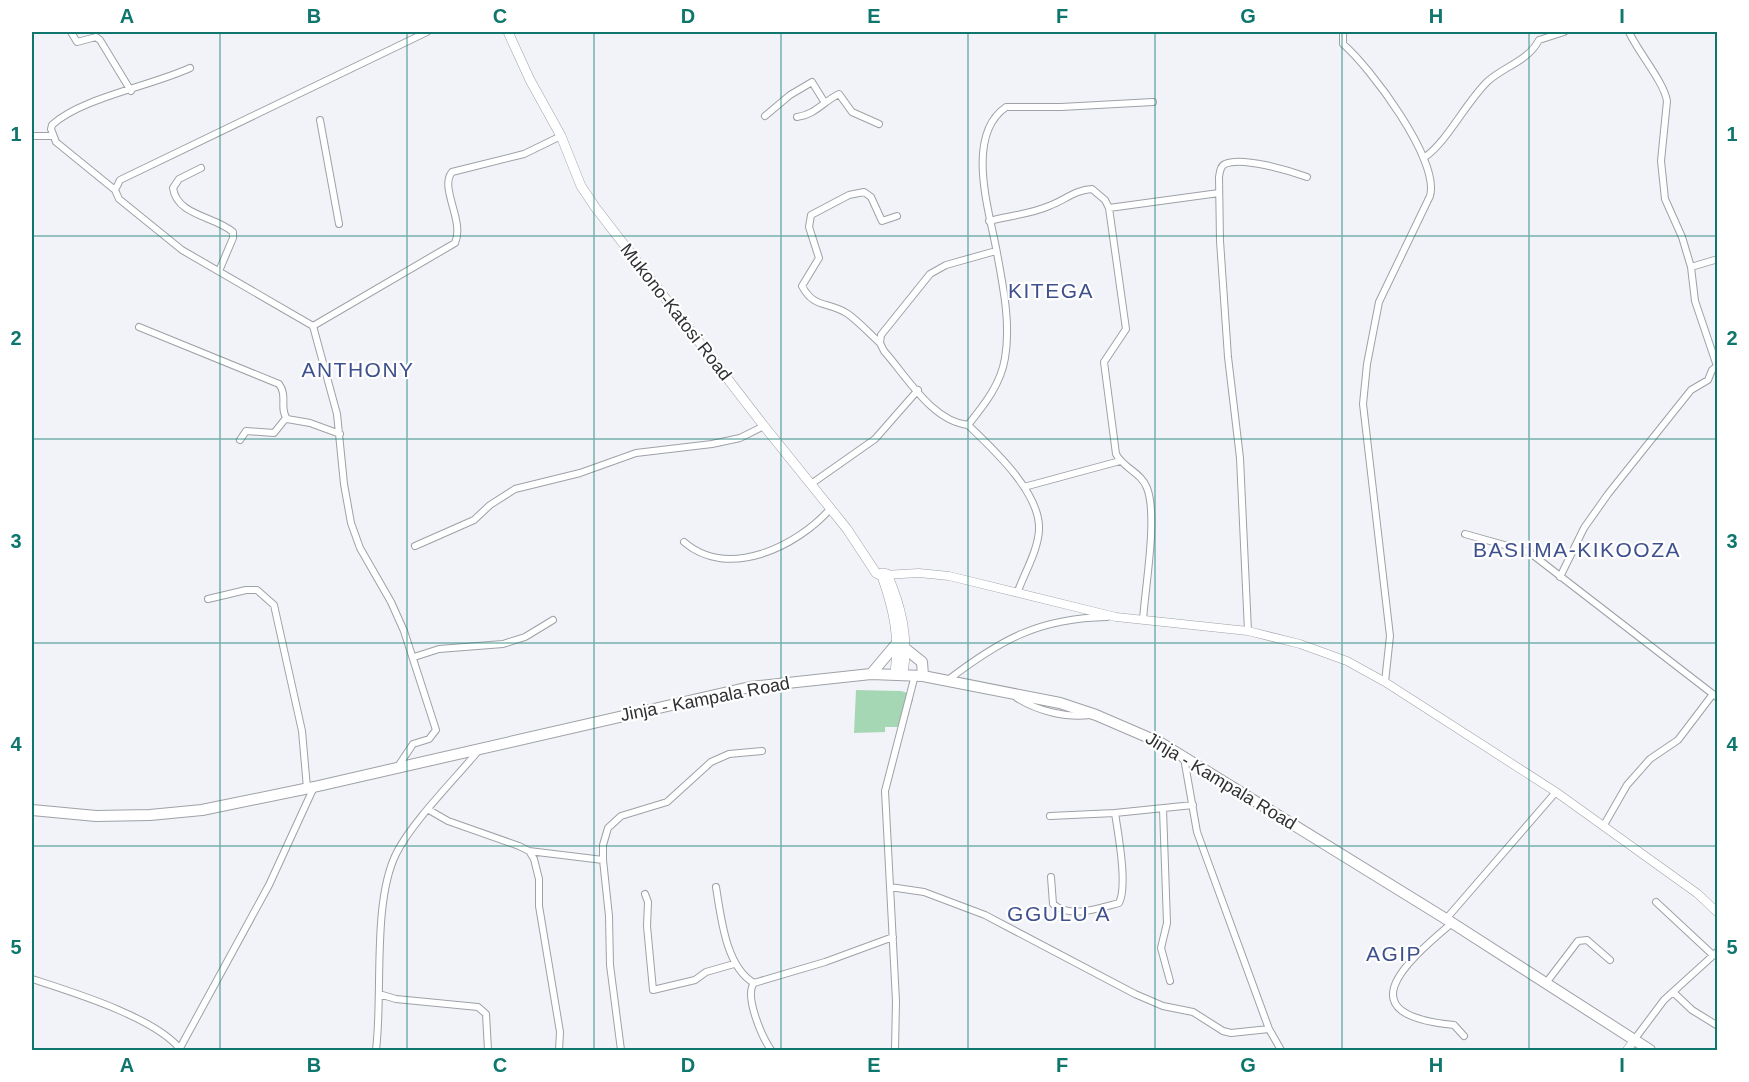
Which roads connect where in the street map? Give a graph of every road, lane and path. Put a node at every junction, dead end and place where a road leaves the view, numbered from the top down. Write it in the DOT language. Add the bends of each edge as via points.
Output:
graph roads {
  1 [pos="71,32"];
  2 [pos="427,32"];
  3 [pos="508,32"];
  4 [pos="1343,32"];
  5 [pos="1538,32"];
  6 [pos="1564,32"];
  7 [pos="1629,32"];
  8 [pos="1539,40"];
  9 [pos="190,68"];
  10 [pos="131,90"];
  11 [pos="1153,102"];
  12 [pos="825,103"];
  13 [pos="765,116"];
  14 [pos="797,117"];
  15 [pos="320,120"];
  16 [pos="879,124"];
  17 [pos="32,136"];
  18 [pos="53,136"];
  19 [pos="561,136"];
  20 [pos="1425,157"];
  21 [pos="201,168"];
  22 [pos="1307,177"];
  23 [pos="115,190"];
  24 [pos="1219,193"];
  25 [pos="1109,208"];
  26 [pos="897,216"];
  27 [pos="989,221"];
  28 [pos="339,224"];
  29 [pos="996,251"];
  30 [pos="1718,259"];
  31 [pos="1691,267"];
  32 [pos="219,271"];
  33 [pos="313,326"];
  34 [pos="139,327"];
  35 [pos="880,343"];
  36 [pos="918,390"];
  37 [pos="286,418"];
  38 [pos="968,425"];
  39 [pos="764,426"];
  40 [pos="340,434"];
  41 [pos="240,440"];
  42 [pos="1120,461"];
  43 [pos="811,484"];
  44 [pos="1024,487"];
  45 [pos="831,508"];
  46 [pos="1465,534"];
  47 [pos="684,542"];
  48 [pos="415,546"];
  49 [pos="882,574"];
  50 [pos="1560,577"];
  51 [pos="1018,591"];
  52 [pos="208,599"];
  53 [pos="1116,616"];
  54 [pos="553,620"];
  55 [pos="1143,620"];
  56 [pos="1248,632"];
  57 [pos="898,642"];
  58 [pos="907,650"];
  59 [pos="414,657"];
  60 [pos="899,673"];
  61 [pos="870,674"];
  62 [pos="919,675"];
  63 [pos="948,680"];
  64 [pos="1385,682"];
  65 [pos="1715,696"];
  66 [pos="481,747"];
  67 [pos="762,751"];
  68 [pos="1184,755"];
  69 [pos="399,765"];
  70 [pos="310,788"];
  71 [pos="1556,792"];
  72 [pos="1193,805"];
  73 [pos="1163,809"];
  74 [pos="32,810"];
  75 [pos="429,810"];
  76 [pos="1115,813"];
  77 [pos="1050,816"];
  78 [pos="1604,825"];
  79 [pos="529,851"];
  80 [pos="603,860"];
  81 [pos="1051,877"];
  82 [pos="716,887"];
  83 [pos="890,887"];
  84 [pos="645,894"];
  85 [pos="1656,902"];
  86 [pos="1718,913"];
  87 [pos="1449,921"];
  88 [pos="893,937"];
  89 [pos="1715,953"];
  90 [pos="1610,960"];
  91 [pos="734,964"];
  92 [pos="32,979"];
  93 [pos="1170,981"];
  94 [pos="754,983"];
  95 [pos="1546,983"];
  96 [pos="1672,992"];
  97 [pos="379,994"];
  98 [pos="1718,1026"];
  99 [pos="1269,1029"];
  100 [pos="1464,1036"];
  101 [pos="1634,1040"];
  102 [pos="181,1049"];
  103 [pos="376,1050"];
  104 [pos="488,1050"];
  105 [pos="559,1050"];
  106 [pos="621,1050"];
  107 [pos="771,1050"];
  108 [pos="895,1050"];
  109 [pos="1281,1050"];
  110 [pos="1627,1050"];
  111 [pos="1650,1050"];
  1 -- 10 [label="street" via="77,42 96,37 100,40"];
  2 -- 23 [label="street" via="120,180"];
  3 -- 19 [label="main road, Mukono-Katosi Road"];
  4 -- 20 [label="street" via="1343,44 1397,110"];
  5 -- 8 [label="street"];
  6 -- 8 [label="street"];
  7 -- 31 [label="street" via="1666,92 1661,161 1665,199"];
  8 -- 20 [label="street" via="1533,51 1489,80"];
  9 -- 10 [label="street"];
  10 -- 18 [label="street" via="74,109 52,125"];
  11 -- 27 [label="street" via="1054,108 1019,105 1000,111 983,149 982,175"];
  12 -- 13 [label="street" via="812,82"];
  12 -- 14 [label="street" via="818,110"];
  12 -- 16 [label="street" via="839,94 852,112"];
  15 -- 28 [label="street"];
  17 -- 18 [label="street"];
  18 -- 23 [label="street"];
  19 -- 33 [label="street" via="524,153 452,172 448,185 459,226 455,243"];
  19 -- 39 [label="main road, Mukono-Katosi Road" via="581,186 609,227"];
  20 -- 64 [label="street" via="1431,190 1381,296 1366,370 1364,404 1389,636"];
  21 -- 32 [label="street" via="179,180 174,194 183,207 233,232"];
  22 -- 24 [label="street" via="1235,162 1221,168"];
  23 -- 32 [label="street" via="119,199 160,234"];
  24 -- 25 [label="street"];
  24 -- 56 [label="street" via="1228,357 1240,459"];
  25 -- 27 [label="street" via="1092,189 1077,190 1047,207"];
  25 -- 42 [label="street" via="1126,329 1104,362 1111,431"];
  26 -- 35 [label="street" via="882,221 871,197 864,192 849,195 811,215 809,227 819,258 802,285 807,297 817,304 836,307"];
  27 -- 29 [label="street"];
  29 -- 35 [label="street" via="946,265 930,274 885,327"];
  29 -- 38 [label="street" via="1007,332 1005,358 998,382"];
  30 -- 31 [label="street"];
  31 -- 50 [label="street" via="1695,301 1718,366 1708,380 1691,390 1608,494 1584,528"];
  32 -- 33 [label="street"];
  33 -- 40 [label="street"];
  34 -- 37 [label="street" via="279,384"];
  35 -- 36 [label="street"];
  36 -- 38 [label="street" via="950,421"];
  36 -- 43 [label="street" via="874,439"];
  37 -- 40 [label="street"];
  37 -- 41 [label="street" via="274,433 246,430"];
  38 -- 44 [label="street"];
  39 -- 43 [label="main road, Mukono-Katosi Road"];
  39 -- 48 [label="street" via="740,438 636,453 515,489 474,520"];
  40 -- 59 [label="street" via="351,523 360,548 392,602"];
  42 -- 44 [label="street"];
  42 -- 55 [label="street" via="1140,476 1152,516"];
  43 -- 45 [label="main road, Mukono-Katosi Road"];
  44 -- 51 [label="street" via="1039,522 1039,532"];
  45 -- 47 [label="street" via="801,536 756,555 710,558"];
  45 -- 49 [label="main road, Mukono-Katosi Road"];
  46 -- 50 [label="street" via="1529,552"];
  49 -- 51 [label="street" via="949,576"];
  49 -- 57 [label="main road"];
  49 -- 58 [label="main road" via="899,604"];
  50 -- 65 [label="street"];
  51 -- 53 [label="street"];
  52 -- 70 [label="street" via="257,590 274,605 302,731"];
  53 -- 55 [label="street"];
  53 -- 63 [label="street" via="1064,619 1032,628 986,652"];
  54 -- 59 [label="street" via="525,637 503,644 439,649"];
  55 -- 56 [label="street"];
  56 -- 64 [label="street" via="1300,644 1347,661"];
  57 -- 60 [label="main road"];
  57 -- 61 [label="highway"];
  58 -- 60 [label="main road"];
  58 -- 62 [label="highway" via="922,662"];
  59 -- 69 [label="street" via="436,730 429,739 413,744"];
  60 -- 61 [label="highway, Jinja - Kampala Road"];
  60 -- 62 [label="highway, Jinja - Kampala Road"];
  61 -- 66 [label="highway, Jinja - Kampala Road" via="750,687"];
  62 -- 63 [label="highway, Jinja - Kampala Road"];
  62 -- 83 [label="street" via="885,791"];
  63 -- 68 [label="highway, Jinja - Kampala Road" via="1060,703"];
  64 -- 71 [label="street"];
  65 -- 78 [label="street" via="1678,740 1650,759 1627,785"];
  66 -- 69 [label="highway, Jinja - Kampala Road"];
  66 -- 75 [label="street"];
  67 -- 80 [label="street" via="729,754 711,762 667,802 621,816 608,828"];
  68 -- 72 [label="street"];
  68 -- 87 [label="highway, Jinja - Kampala Road"];
  69 -- 70 [label="highway, Jinja - Kampala Road"];
  70 -- 74 [label="highway, Jinja - Kampala Road" via="202,810 150,815 96,816"];
  70 -- 102 [label="street" via="269,885"];
  71 -- 78 [label="street"];
  71 -- 87 [label="street"];
  72 -- 73 [label="street"];
  72 -- 99 [label="street" via="1197,832"];
  73 -- 76 [label="street"];
  73 -- 93 [label="street" via="1167,923 1161,948"];
  75 -- 79 [label="street"];
  75 -- 97 [label="street" via="403,842 389,870"];
  76 -- 77 [label="street"];
  76 -- 81 [label="street" via="1122,876 1119,903 1086,911 1057,908 1053,904"];
  78 -- 86 [label="street"];
  79 -- 80 [label="street"];
  79 -- 105 [label="street" via="539,879 539,906 560,1032"];
  80 -- 106 [label="street"];
  82 -- 91 [label="street"];
  83 -- 88 [label="street"];
  83 -- 99 [label="street" via="924,892 985,915 1135,994 1163,1006 1193,1012 1223,1031"];
  84 -- 91 [label="street" via="653,990 695,980 706,972"];
  85 -- 89 [label="street"];
  87 -- 95 [label="highway, Jinja - Kampala Road"];
  87 -- 100 [label="street" via="1409,962 1392,992 1402,1011 1431,1023 1454,1025"];
  88 -- 94 [label="street"];
  88 -- 108 [label="street"];
  89 -- 96 [label="street"];
  90 -- 95 [label="street" via="1587,940 1578,941"];
  91 -- 94 [label="street"];
  92 -- 102 [label="street" via="163,1031"];
  94 -- 107 [label="street" via="751,997"];
  95 -- 101 [label="highway, Jinja - Kampala Road"];
  96 -- 98 [label="street"];
  96 -- 101 [label="street"];
  97 -- 103 [label="street"];
  97 -- 104 [label="street" via="478,1007 486,1014"];
  99 -- 109 [label="street"];
  101 -- 110 [label="street"];
  101 -- 111 [label="highway, Jinja - Kampala Road"];
}
